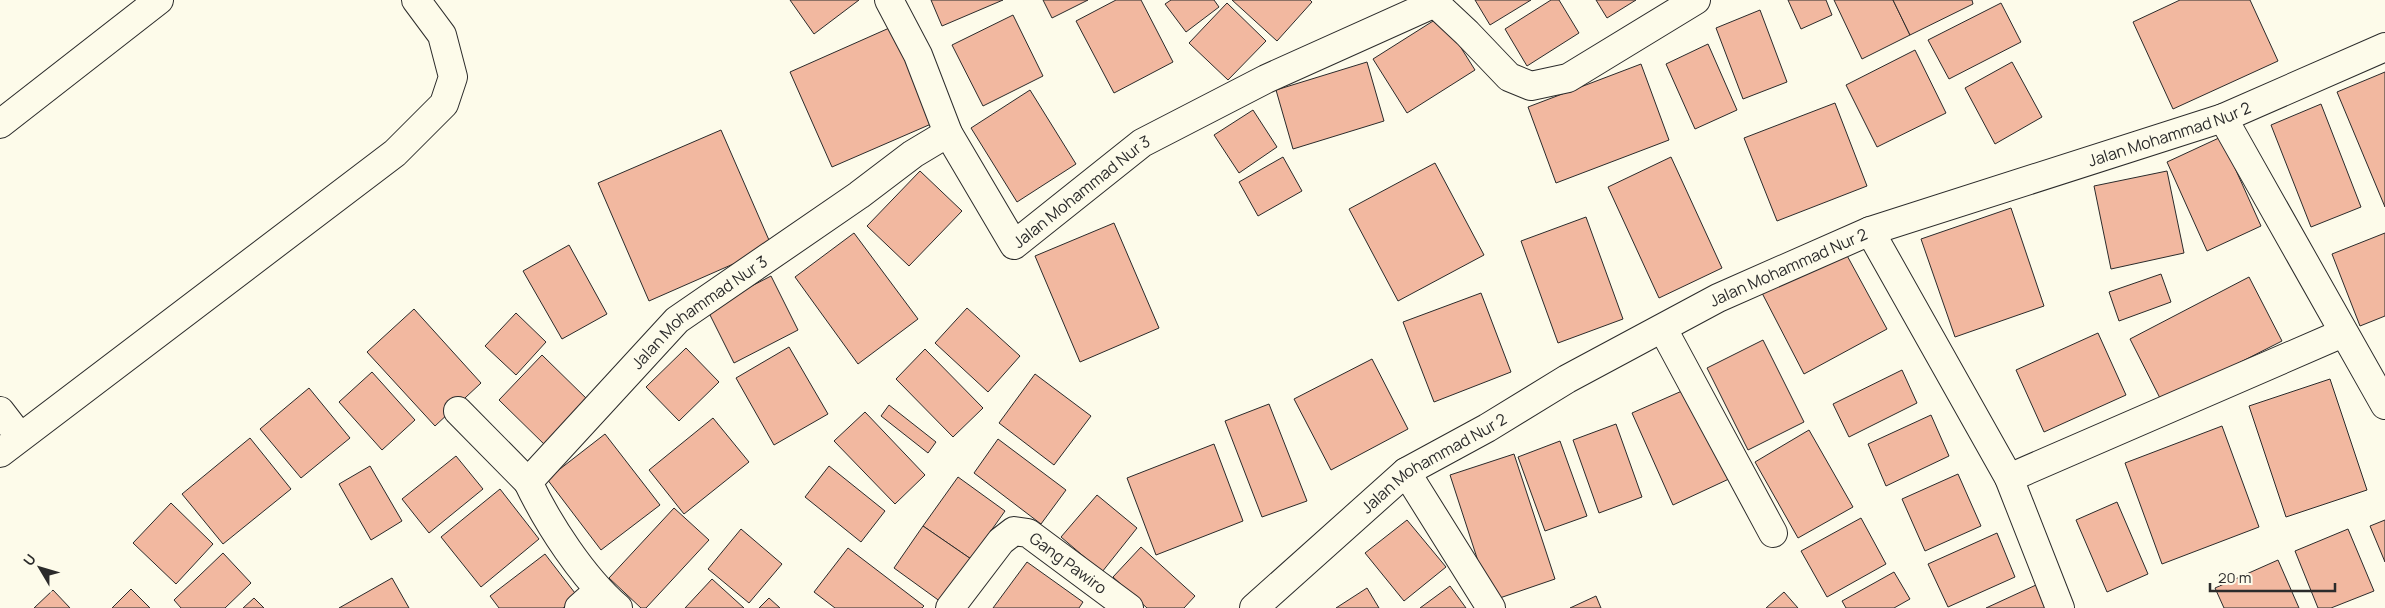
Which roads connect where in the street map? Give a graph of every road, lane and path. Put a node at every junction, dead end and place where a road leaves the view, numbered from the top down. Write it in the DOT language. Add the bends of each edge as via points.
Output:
graph roads {
  1 [pos="159,0"];
  2 [pos="416,0"];
  3 [pos="889,0"];
  4 [pos="1696,0"];
  5 [pos="1434,2"];
  6 [pos="2385,47"];
  7 [pos="2223,118"];
  8 [pos="0,124"];
  9 [pos="948,132"];
  10 [pos="1870,231"];
  11 [pos="1663,329"];
  12 [pos="2343,333"];
  13 [pos="2385,405"];
  14 [pos="0,411"];
  15 [pos="458,411"];
  16 [pos="10,445"];
  17 [pos="1406,472"];
  18 [pos="2008,478"];
  19 [pos="528,482"];
  20 [pos="1773,533"];
  21 [pos="599,602"];
  22 [pos="950,608"];
  23 [pos="1129,608"];
  24 [pos="1254,608"];
  25 [pos="1491,608"];
  26 [pos="2060,608"];
  1 -- 8 [label="street"];
  2 -- 16 [label="street" via="442,35 453,77 444,104 395,153"];
  3 -- 9 [label="street" via="918,55"];
  4 -- 5 [label="street, Jalan Mohammad Nur 3" via="1568,78 1531,86 1509,77"];
  5 -- 9 [label="street, Jalan Mohammad Nur 3" via="1266,79 1142,143 1014,245"];
  6 -- 7 [label="street, Jalan Mohammad Nur 2"];
  7 -- 10 [label="street, Jalan Mohammad Nur 2"];
  7 -- 12 [label="street"];
  9 -- 19 [label="street, Jalan Mohammad Nur 3" via="677,320"];
  10 -- 11 [label="street, Jalan Mohammad Nur 2" via="1718,298"];
  10 -- 18 [label="street"];
  11 -- 17 [label="street, Jalan Mohammad Nur 2"];
  11 -- 20 [label="street"];
  12 -- 13 [label="street"];
  12 -- 18 [label="street"];
  14 -- 16 [label="street"];
  15 -- 19 [label="street"];
  17 -- 24 [label="street, Jalan Mohammad Nur 2"];
  17 -- 25 [label="street"];
  18 -- 26 [label="street"];
  19 -- 21 [label="street"];
  22 -- 23 [label="street, Gang Pawiro" via="1002,541 1014,532 1028,533"];
}
